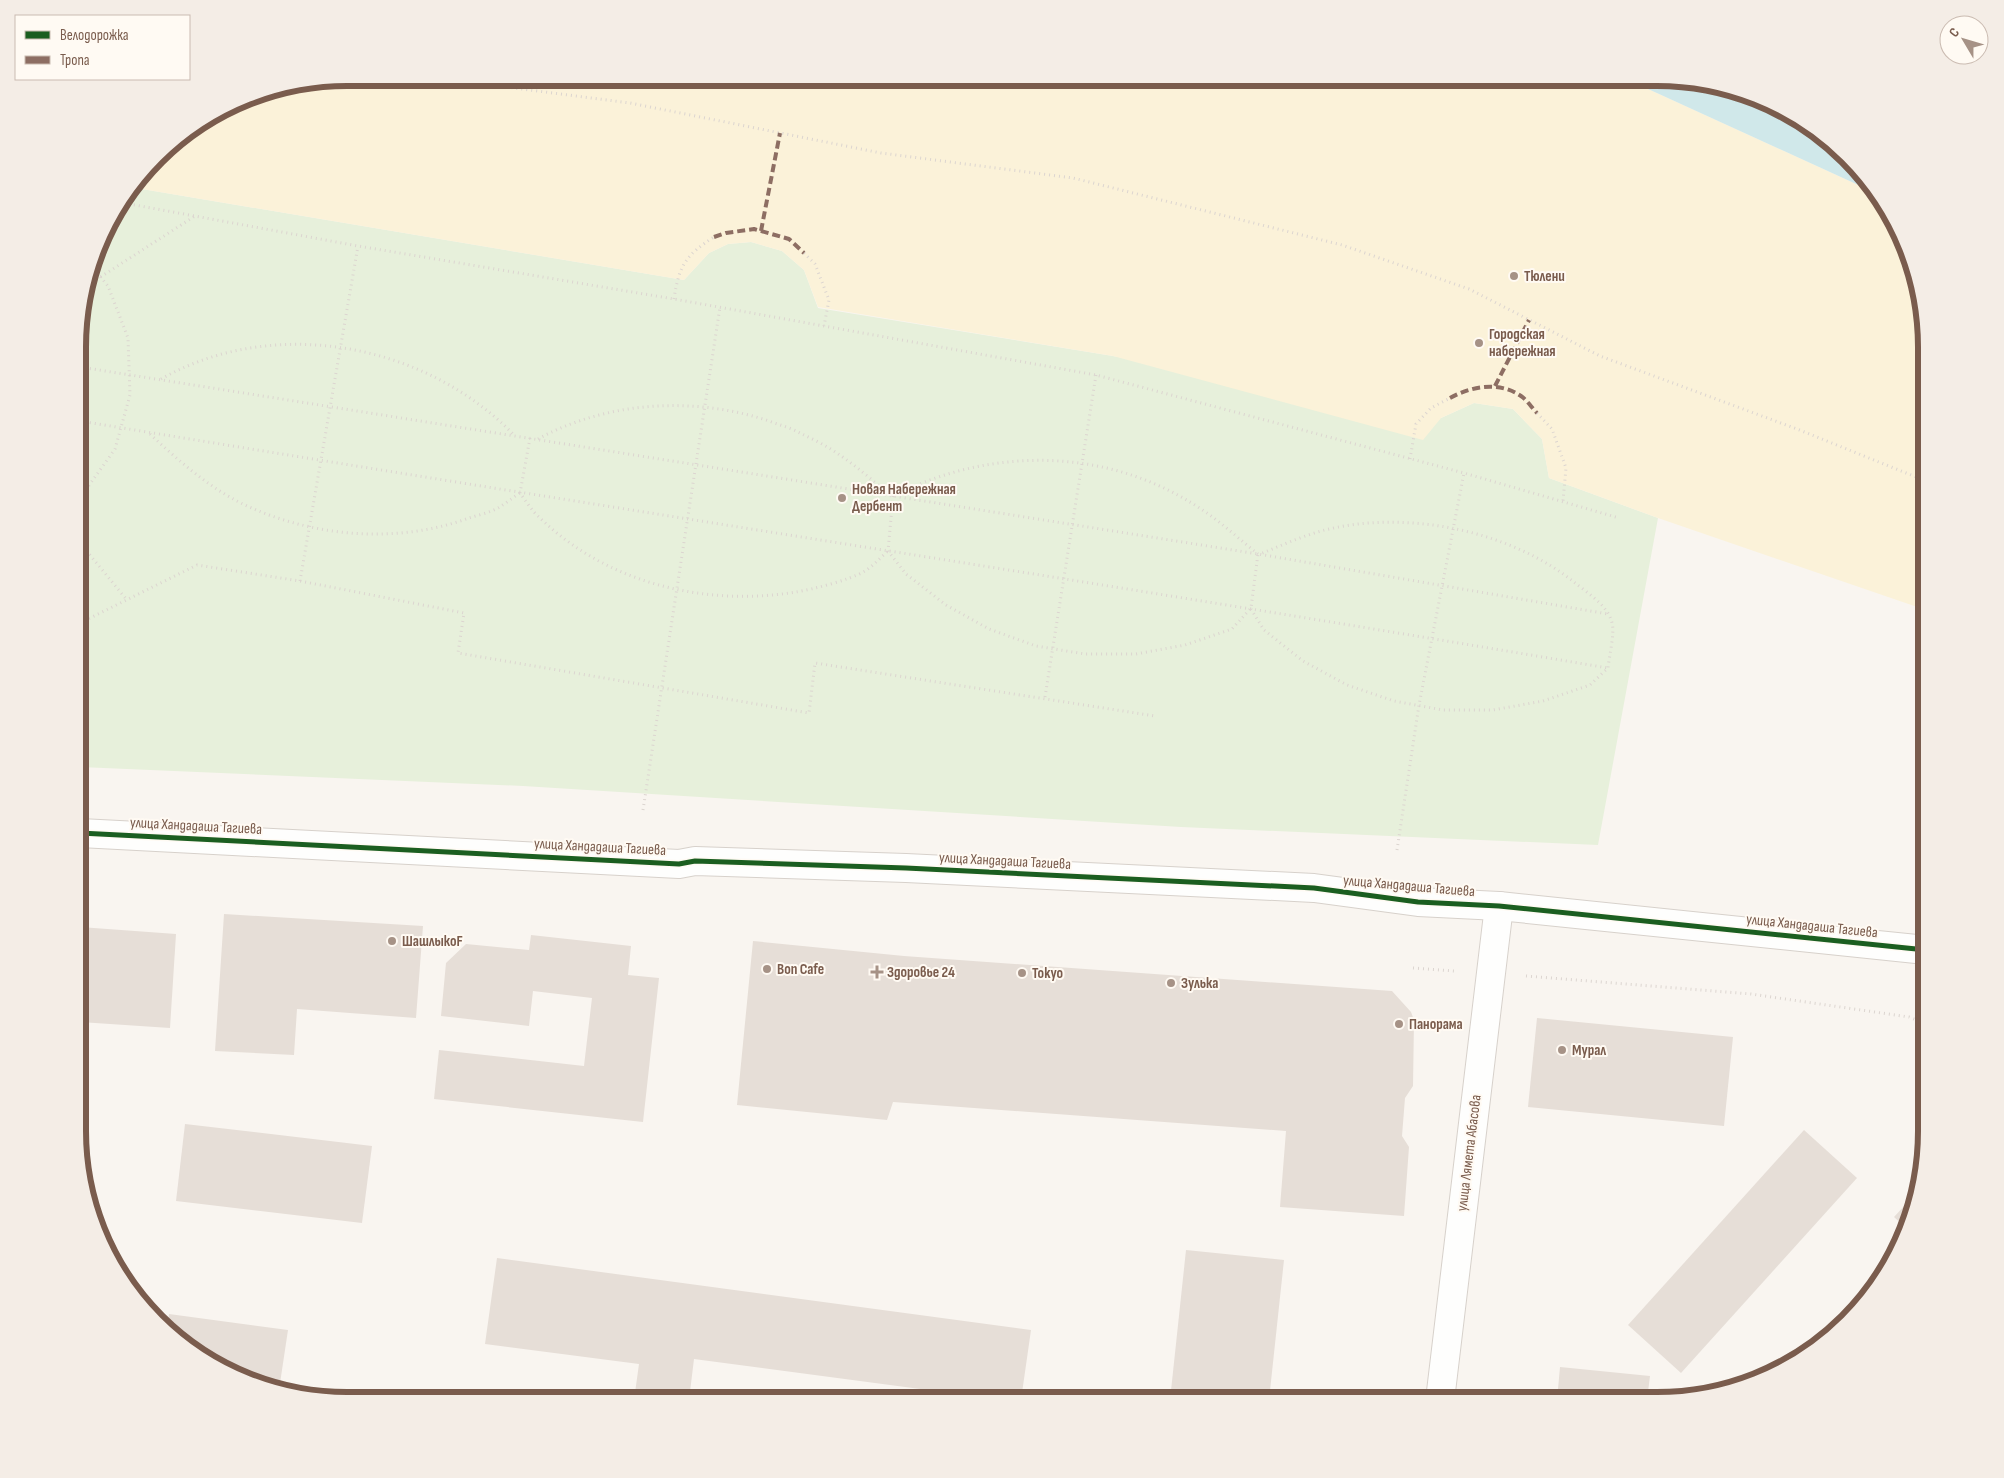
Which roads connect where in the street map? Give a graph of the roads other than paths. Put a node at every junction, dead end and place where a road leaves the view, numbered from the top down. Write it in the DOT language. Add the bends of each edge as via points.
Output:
graph roads {
  1 [pos="86,833"];
  2 [pos="86,838"];
  3 [pos="679,864"];
  4 [pos="1498,908"];
  5 [pos="1918,949"];
  6 [pos="1918,954"];
  7 [pos="1441,1392"];
  1 -- 3 [label="street, улица Хандадаша Тагиева"];
  2 -- 3 [label="street, улица Хандадаша Тагиева"];
  3 -- 4 [label="street, улица Хандадаша Тагиева" via="1325,894"];
  4 -- 5 [label="street, улица Хандадаша Тагиева"];
  4 -- 6 [label="street, улица Хандадаша Тагиева"];
  4 -- 7 [label="street, улица Лямета Абасова"];
}
